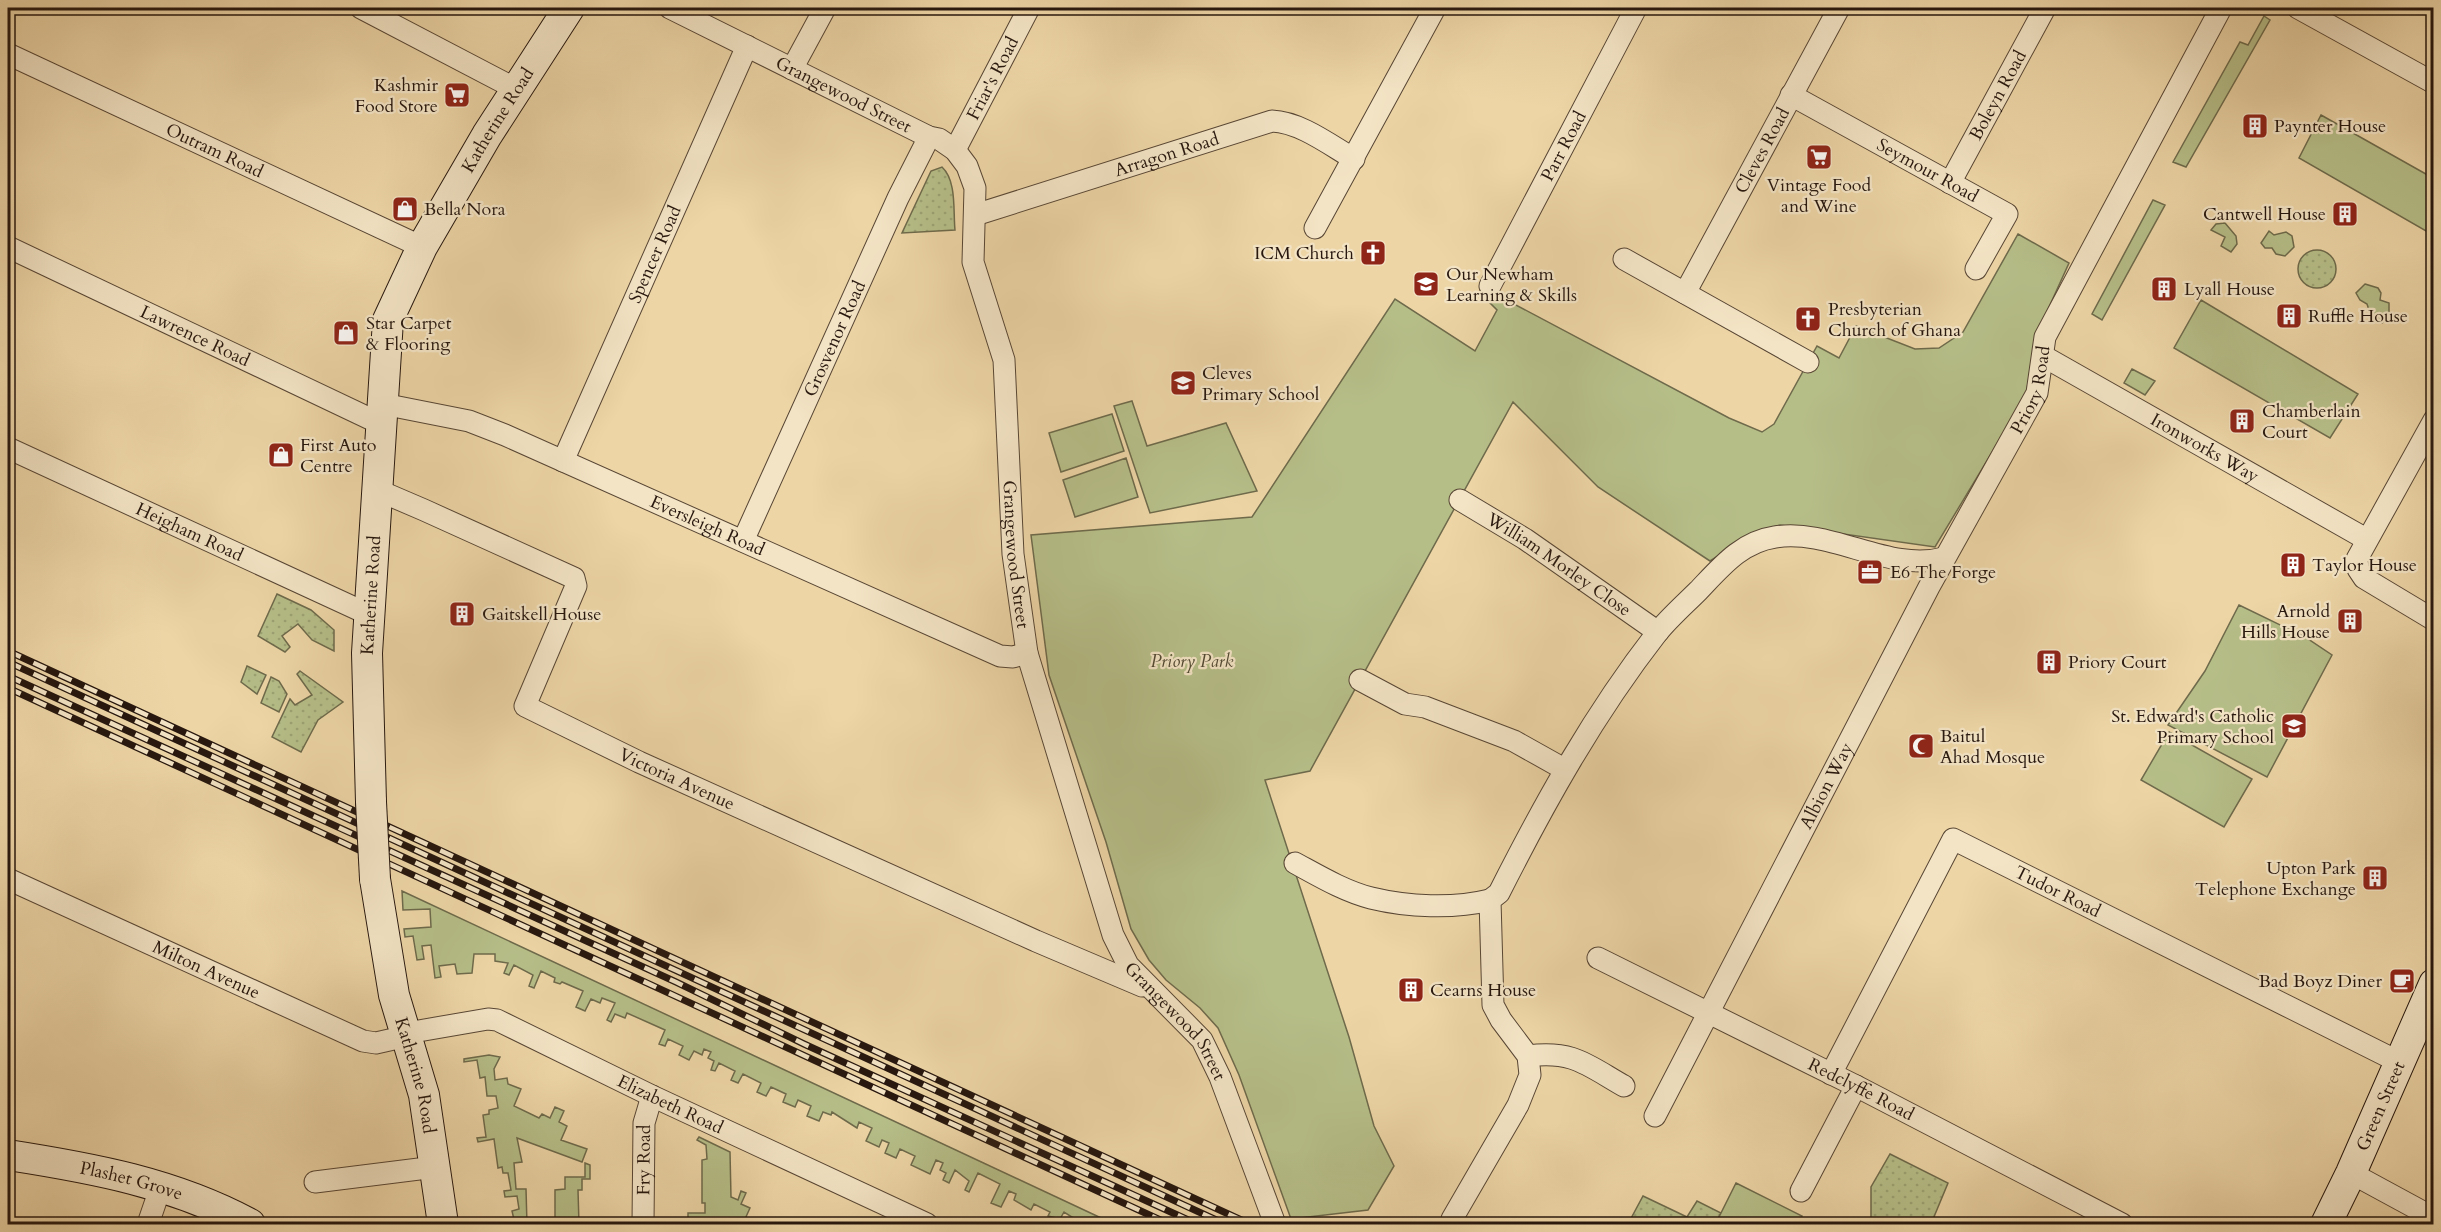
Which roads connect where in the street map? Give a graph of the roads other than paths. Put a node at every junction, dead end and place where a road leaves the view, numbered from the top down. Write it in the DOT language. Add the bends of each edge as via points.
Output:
graph roads {
  1 [pos="361,8"];
  2 [pos="569,8"];
  3 [pos="670,8"];
  4 [pos="825,8"];
  5 [pos="1029,8"];
  6 [pos="1436,8"];
  7 [pos="1633,8"];
  8 [pos="1839,8"];
  9 [pos="2045,8"];
  10 [pos="2222,8"];
  11 [pos="2298,8"];
  12 [pos="747,46"];
  13 [pos="8,54"];
  14 [pos="792,69"];
  15 [pos="2433,83"];
  16 [pos="516,89"];
  17 [pos="1791,95"];
  18 [pos="929,137"];
  19 [pos="955,150"];
  20 [pos="1354,159"];
  21 [pos="1950,183"];
  22 [pos="975,215"];
  23 [pos="1315,228"];
  24 [pos="423,246"];
  25 [pos="8,247"];
  26 [pos="1624,259"];
  27 [pos="1976,269"];
  28 [pos="1490,286"];
  29 [pos="1685,293"];
  30 [pos="2043,356"];
  31 [pos="1808,362"];
  32 [pos="382,414"];
  33 [pos="2433,420"];
  34 [pos="8,448"];
  35 [pos="563,461"];
  36 [pos="375,493"];
  37 [pos="1460,500"];
  38 [pos="2366,539"];
  39 [pos="743,541"];
  40 [pos="1944,558"];
  41 [pos="370,615"];
  42 [pos="2433,620"];
  43 [pos="1658,632"];
  44 [pos="1027,653"];
  45 [pos="1360,680"];
  46 [pos="1564,769"];
  47 [pos="1295,863"];
  48 [pos="8,879"];
  49 [pos="1490,900"];
  50 [pos="1598,958"];
  51 [pos="2433,984"];
  52 [pos="1154,992"];
  53 [pos="1708,1014"];
  54 [pos="407,1035"];
  55 [pos="1528,1056"];
  56 [pos="2401,1063"];
  57 [pos="1832,1074"];
  58 [pos="1624,1086"];
  59 [pos="1856,1086"];
  60 [pos="652,1096"];
  61 [pos="1655,1116"];
  62 [pos="8,1155"];
  63 [pos="435,1167"];
  64 [pos="2351,1173"];
  65 [pos="315,1182"];
  66 [pos="161,1186"];
  67 [pos="1801,1191"];
  68 [pos="1272,1217"];
  69 [pos="2433,1218"];
  70 [pos="1452,1219"];
  71 [pos="2116,1223"];
  72 [pos="148,1224"];
  73 [pos="250,1224"];
  74 [pos="444,1224"];
  75 [pos="643,1224"];
  76 [pos="927,1224"];
  77 [pos="2326,1224"];
  1 -- 16 [label="street"];
  2 -- 16 [label="main road, Katherine Road"];
  3 -- 12 [label="street, Grangewood Street"];
  4 -- 14 [label="street"];
  5 -- 19 [label="street, Friar's Road"];
  6 -- 20 [label="street"];
  7 -- 28 [label="street, Parr Road"];
  8 -- 17 [label="street, Cleves Road"];
  9 -- 21 [label="street, Boleyn Road"];
  10 -- 30 [label="street, Priory Road" via="2045,337"];
  11 -- 15 [label="street"];
  12 -- 14 [label="street, Grangewood Street"];
  12 -- 35 [label="street, Spencer Road"];
  13 -- 24 [label="street, Outram Road"];
  14 -- 18 [label="street, Grangewood Street"];
  16 -- 24 [label="main road, Katherine Road"];
  17 -- 21 [label="street, Seymour Road"];
  17 -- 29 [label="street, Cleves Road"];
  18 -- 19 [label="street, Grangewood Street"];
  18 -- 39 [label="street, Grosvenor Road"];
  19 -- 22 [label="street, Grangewood Street" via="967,166 975,188"];
  20 -- 22 [label="street, Arragon Road" via="1299,128 1272,121"];
  20 -- 23 [label="street"];
  21 -- 27 [label="street, Seymour Road" via="2007,214"];
  22 -- 44 [label="street, Grangewood Street" via="973,261 1004,360 1013,554"];
  24 -- 32 [label="main road, Katherine Road" via="388,320"];
  25 -- 32 [label="street, Lawrence Road"];
  26 -- 29 [label="street"];
  29 -- 31 [label="street"];
  30 -- 38 [label="street, Ironworks Way"];
  30 -- 40 [label="street, Priory Road" via="2037,393"];
  32 -- 35 [label="street, Eversleigh Road" via="469,421"];
  32 -- 36 [label="main road, Katherine Road"];
  33 -- 38 [label="street"];
  34 -- 41 [label="street, Heigham Road"];
  35 -- 39 [label="street, Eversleigh Road"];
  36 -- 41 [label="main road, Katherine Road"];
  36 -- 52 [label="street, Victoria Avenue" via="389,495 574,578 576,586 525,706 639,762"];
  37 -- 43 [label="street, William Morley Close" via="1525,539"];
  38 -- 42 [label="street" via="2357,559 2364,578"];
  39 -- 44 [label="street, Eversleigh Road" via="1000,656"];
  40 -- 43 [label="street" via="1924,563 1799,537 1752,543 1732,556"];
  40 -- 53 [label="street, Albion Way"];
  41 -- 54 [label="main road, Katherine Road, bridge" via="367,652 375,879 392,988"];
  43 -- 46 [label="street"];
  44 -- 52 [label="street, Grangewood Street" via="1113,935 1128,965"];
  45 -- 46 [label="street" via="1405,704 1425,707 1514,741"];
  46 -- 49 [label="street" via="1499,893"];
  47 -- 49 [label="street" via="1371,898 1445,906"];
  48 -- 54 [label="street, Milton Avenue" via="363,1041 376,1043"];
  49 -- 55 [label="street" via="1493,1005"];
  50 -- 53 [label="street, Redclyffe Road"];
  51 -- 56 [label="main road, Green Street"];
  52 -- 68 [label="street, Grangewood Street" via="1202,1040 1220,1077"];
  53 -- 57 [label="street, Redclyffe Road"];
  53 -- 61 [label="street, Albion Way"];
  54 -- 60 [label="street, Elizabeth Road" via="497,1020"];
  54 -- 63 [label="main road, Katherine Road" via="424,1095"];
  55 -- 58 [label="street" via="1554,1053 1570,1057"];
  55 -- 70 [label="street" via="1530,1075 1526,1089"];
  56 -- 57 [label="street, Tudor Road" via="1953,839"];
  56 -- 64 [label="main road, Green Street"];
  57 -- 59 [label="street, Redclyffe Road"];
  59 -- 67 [label="street"];
  59 -- 71 [label="street, Redclyffe Road"];
  60 -- 75 [label="street, Fry Road" via="644,1123"];
  60 -- 76 [label="street, Elizabeth Road"];
  62 -- 66 [label="main road, Plashet Grove"];
  63 -- 65 [label="street"];
  63 -- 74 [label="main road, Katherine Road"];
  64 -- 69 [label="street"];
  64 -- 77 [label="main road, Green Street"];
  66 -- 72 [label="street"];
  66 -- 73 [label="main road, Plashet Grove"];
}
